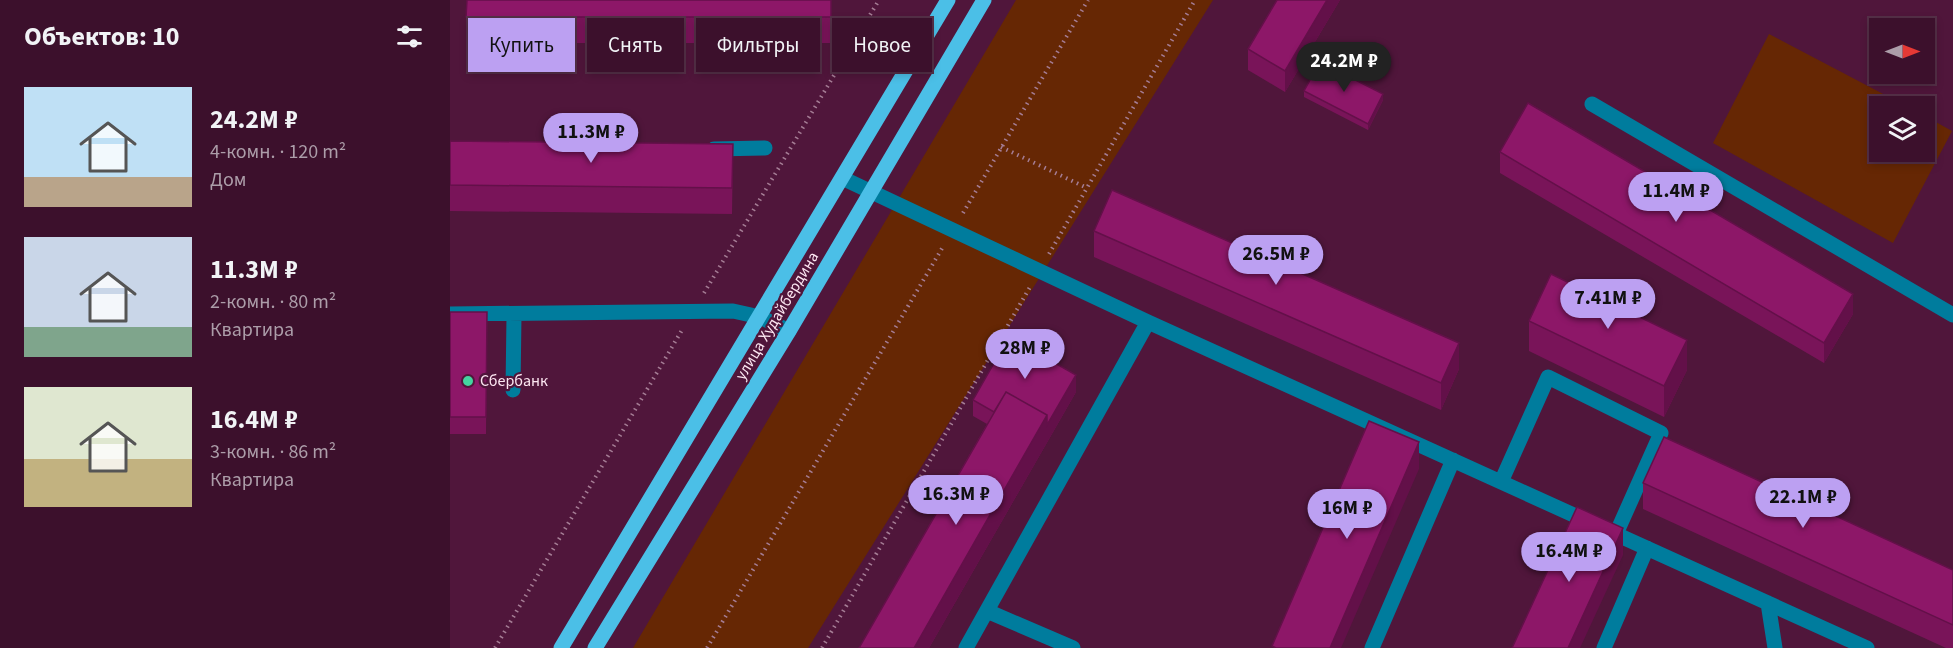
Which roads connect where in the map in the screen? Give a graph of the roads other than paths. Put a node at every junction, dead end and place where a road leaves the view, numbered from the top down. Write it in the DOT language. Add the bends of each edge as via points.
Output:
graph roads {
  1 [pos="948,0"];
  2 [pos="984,0"];
  3 [pos="1592,104"];
  4 [pos="765,148"];
  5 [pos="695,149"];
  6 [pos="842,178"];
  7 [pos="871,194"];
  8 [pos="450,314"];
  9 [pos="514,315"];
  10 [pos="1953,315"];
  11 [pos="760,317"];
  12 [pos="1148,322"];
  13 [pos="789,332"];
  14 [pos="513,390"];
  15 [pos="1453,460"];
  16 [pos="1500,482"];
  17 [pos="1616,534"];
  18 [pos="1647,548"];
  19 [pos="1768,603"];
  20 [pos="987,611"];
  21 [pos="561,648"];
  22 [pos="595,648"];
  23 [pos="966,648"];
  24 [pos="1073,648"];
  25 [pos="1372,648"];
  26 [pos="1604,648"];
  27 [pos="1775,648"];
  28 [pos="1867,648"];
  1 -- 6 [label="main road, улица Худайбердина"];
  2 -- 7 [label="main road, улица Худайбердина"];
  3 -- 10 [label="lane"];
  4 -- 5 [label="lane"];
  6 -- 7 [label="lane"];
  6 -- 11 [label="main road, улица Худайбердина"];
  7 -- 12 [label="lane"];
  7 -- 13 [label="main road, улица Худайбердина"];
  8 -- 9 [label="lane"];
  9 -- 11 [label="lane" via="733,311"];
  9 -- 14 [label="lane"];
  11 -- 13 [label="lane"];
  11 -- 21 [label="main road, улица Худайбердина"];
  12 -- 15 [label="lane"];
  12 -- 20 [label="lane"];
  13 -- 22 [label="main road, улица Худайбердина"];
  15 -- 16 [label="lane"];
  15 -- 25 [label="lane"];
  16 -- 17 [label="lane"];
  16 -- 17 [label="lane" via="1548,377 1661,433"];
  17 -- 18 [label="lane"];
  18 -- 19 [label="lane"];
  18 -- 26 [label="lane"];
  19 -- 27 [label="lane"];
  19 -- 28 [label="lane"];
  20 -- 23 [label="lane"];
  20 -- 24 [label="lane"];
}
